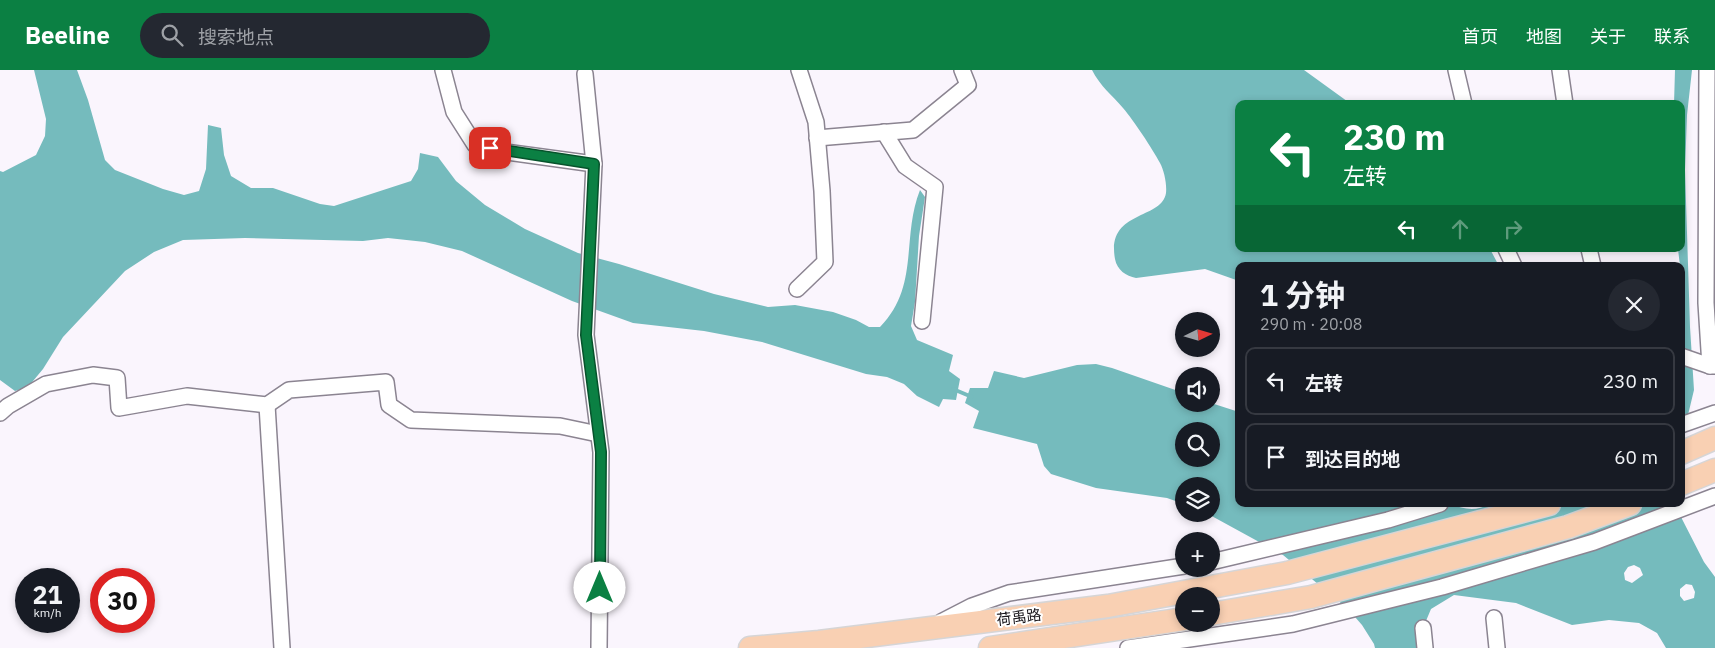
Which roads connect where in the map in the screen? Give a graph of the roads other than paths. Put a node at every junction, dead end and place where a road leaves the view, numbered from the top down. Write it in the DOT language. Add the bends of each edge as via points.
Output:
graph roads {
  1 [pos="443,70"];
  2 [pos="799,70"];
  3 [pos="962,70"];
  4 [pos="1456,70"];
  5 [pos="1560,70"];
  6 [pos="1707,70"];
  7 [pos="585,74"];
  8 [pos="1463,100"];
  9 [pos="1564,100"];
  10 [pos="884,132"];
  11 [pos="818,138"];
  12 [pos="594,164"];
  13 [pos="797,289"];
  14 [pos="922,321"];
  15 [pos="1686,357"];
  16 [pos="1712,366"];
  17 [pos="267,405"];
  18 [pos="0,413"];
  19 [pos="1709,415"];
  20 [pos="1685,424"];
  21 [pos="598,434"];
  22 [pos="1715,438"];
  23 [pos="1685,451"];
  24 [pos="1715,470"];
  25 [pos="1685,482"];
  26 [pos="1713,497"];
  27 [pos="1430,507"];
  28 [pos="1538,507"];
  29 [pos="1622,507"];
  30 [pos="1220,560"];
  31 [pos="1175,567"];
  32 [pos="1220,612"];
  33 [pos="1494,618"];
  34 [pos="1175,620"];
  35 [pos="928,628"];
  36 [pos="1423,628"];
  37 [pos="282,648"];
  38 [pos="599,648"];
  39 [pos="750,648"];
  40 [pos="990,648"];
  41 [pos="1128,648"];
  42 [pos="1424,648"];
  43 [pos="1497,648"];
  1 -- 12 [label="street" via="454,112 474,145"];
  2 -- 11 [label="street"];
  3 -- 10 [label="street" via="968,85 913,130"];
  4 -- 8 [label="street"];
  5 -- 9 [label="street"];
  6 -- 16 [label="street" via="1706,303"];
  7 -- 12 [label="street"];
  10 -- 11 [label="street"];
  10 -- 14 [label="street" via="905,166 935,187"];
  11 -- 13 [label="street" via="825,262"];
  12 -- 21 [label="street" via="586,335"];
  15 -- 16 [label="street"];
  17 -- 18 [label="street" via="187,396 119,408 118,378 93,375 46,384"];
  17 -- 21 [label="street" via="290,390 386,382 389,405 411,420 560,426"];
  17 -- 37 [label="street"];
  19 -- 20 [label="street"];
  21 -- 38 [label="street" via="601,452"];
  22 -- 23 [label="main road"];
  24 -- 25 [label="main road"];
  26 -- 41 [label="street" via="1594,542 1442,587 1293,624"];
  27 -- 30 [label="street"];
  28 -- 35 [label="main road, 荷禹路" via="1287,573 1108,606"];
  29 -- 32 [label="main road" via="1568,527 1311,597"];
  31 -- 35 [label="street" via="1009,593 972,606"];
  33 -- 43 [label="street"];
  34 -- 40 [label="main road, 荷禹路"];
  35 -- 39 [label="main road, 荷禹路"];
  36 -- 42 [label="street"];
}
